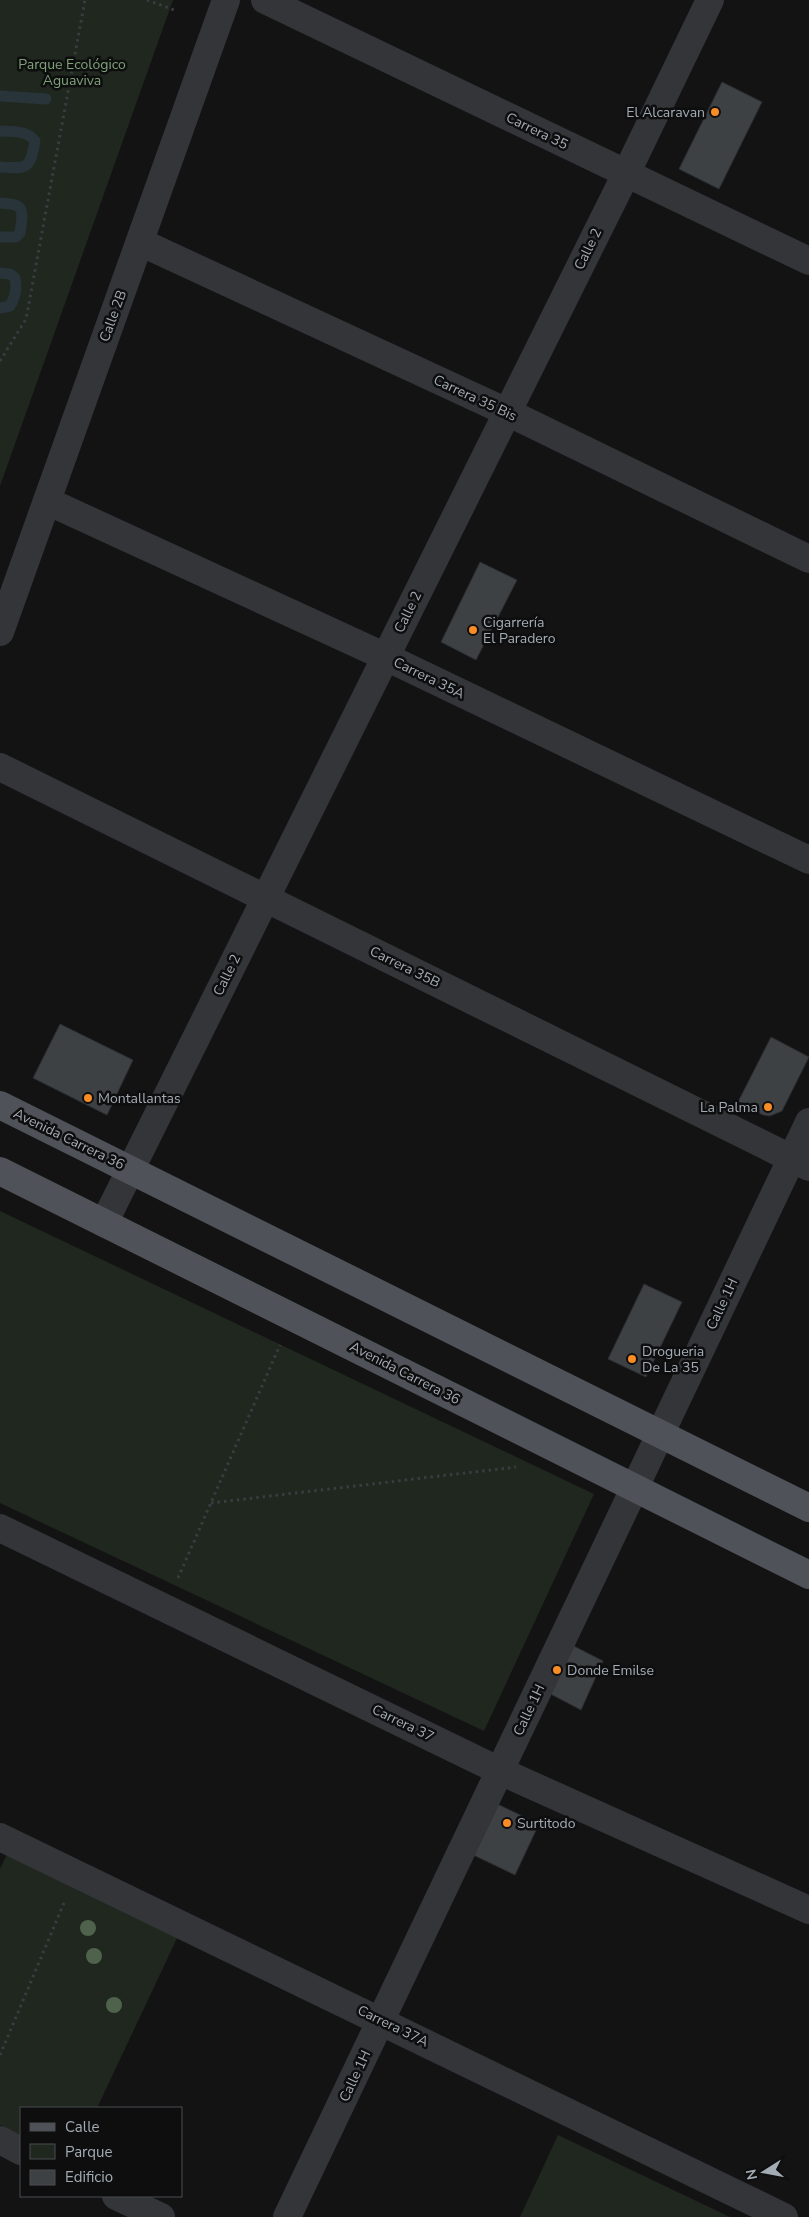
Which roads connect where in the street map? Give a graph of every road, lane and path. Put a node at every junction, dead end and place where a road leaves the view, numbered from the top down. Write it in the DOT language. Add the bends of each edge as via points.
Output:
graph roads {
  1 [pos="86,0"];
  2 [pos="147,0"];
  3 [pos="226,0"];
  4 [pos="265,0"];
  5 [pos="710,0"];
  6 [pos="177,12"];
  7 [pos="626,174"];
  8 [pos="140,242"];
  9 [pos="809,261"];
  10 [pos="0,361"];
  11 [pos="507,412"];
  12 [pos="47,501"];
  13 [pos="809,559"];
  14 [pos="0,632"];
  15 [pos="386,656"];
  16 [pos="0,767"];
  17 [pos="809,860"];
  18 [pos="266,898"];
  19 [pos="0,1105"];
  20 [pos="809,1122"];
  21 [pos="800,1163"];
  22 [pos="131,1170"];
  23 [pos="0,1171"];
  24 [pos="104,1223"];
  25 [pos="281,1342"];
  26 [pos="660,1434"];
  27 [pos="517,1466"];
  28 [pos="634,1488"];
  29 [pos="211,1504"];
  30 [pos="809,1508"];
  31 [pos="0,1528"];
  32 [pos="809,1575"];
  33 [pos="165,1608"];
  34 [pos="500,1771"];
  35 [pos="0,1837"];
  36 [pos="76,1874"];
  37 [pos="809,1910"];
  38 [pos="381,2020"];
  39 [pos="0,2055"];
  40 [pos="118,2197"];
  41 [pos="161,2217"];
  42 [pos="287,2217"];
  43 [pos="784,2217"];
  1 -- 10 [label="path" via="26,319"];
  2 -- 6 [label="path"];
  3 -- 8 [label="street, Calle 2B"];
  4 -- 7 [label="street, Carrera 35"];
  5 -- 7 [label="street, Calle 2"];
  7 -- 9 [label="street, Carrera 35"];
  7 -- 11 [label="street, Calle 2"];
  8 -- 11 [label="street, Carrera 35 Bis"];
  8 -- 12 [label="street, Calle 2B"];
  11 -- 13 [label="street, Carrera 35 Bis"];
  11 -- 15 [label="street, Calle 2"];
  12 -- 14 [label="street, Calle 2B"];
  12 -- 15 [label="street, Carrera 35A"];
  15 -- 17 [label="street, Carrera 35A"];
  15 -- 18 [label="street, Calle 2"];
  16 -- 18 [label="street, Carrera 35B"];
  18 -- 21 [label="street, Carrera 35B"];
  18 -- 22 [label="street, Calle 2"];
  19 -- 22 [label="main road, Avenida Carrera 36"];
  20 -- 21 [label="street, Calle 1H"];
  21 -- 26 [label="street, Calle 1H"];
  22 -- 24 [label="street, Calle 2"];
  22 -- 26 [label="main road, Avenida Carrera 36"];
  23 -- 24 [label="main road, Avenida Carrera 36"];
  24 -- 28 [label="main road, Avenida Carrera 36"];
  25 -- 29 [label="path"];
  26 -- 28 [label="street, Calle 1H"];
  26 -- 30 [label="main road, Avenida Carrera 36"];
  27 -- 29 [label="path"];
  28 -- 32 [label="main road, Avenida Carrera 36"];
  28 -- 34 [label="street, Calle 1H"];
  29 -- 33 [label="path"];
  31 -- 33 [label="street, Carrera 37"];
  33 -- 34 [label="street, Carrera 37"];
  34 -- 37 [label="street, Carrera 37"];
  34 -- 38 [label="street, Calle 1H"];
  35 -- 36 [label="street, Carrera 37A"];
  36 -- 38 [label="street, Carrera 37A"];
  36 -- 39 [label="path"];
  38 -- 42 [label="street, Calle 1H"];
  38 -- 43 [label="street, Carrera 37A"];
  40 -- 41 [label="street"];
}
